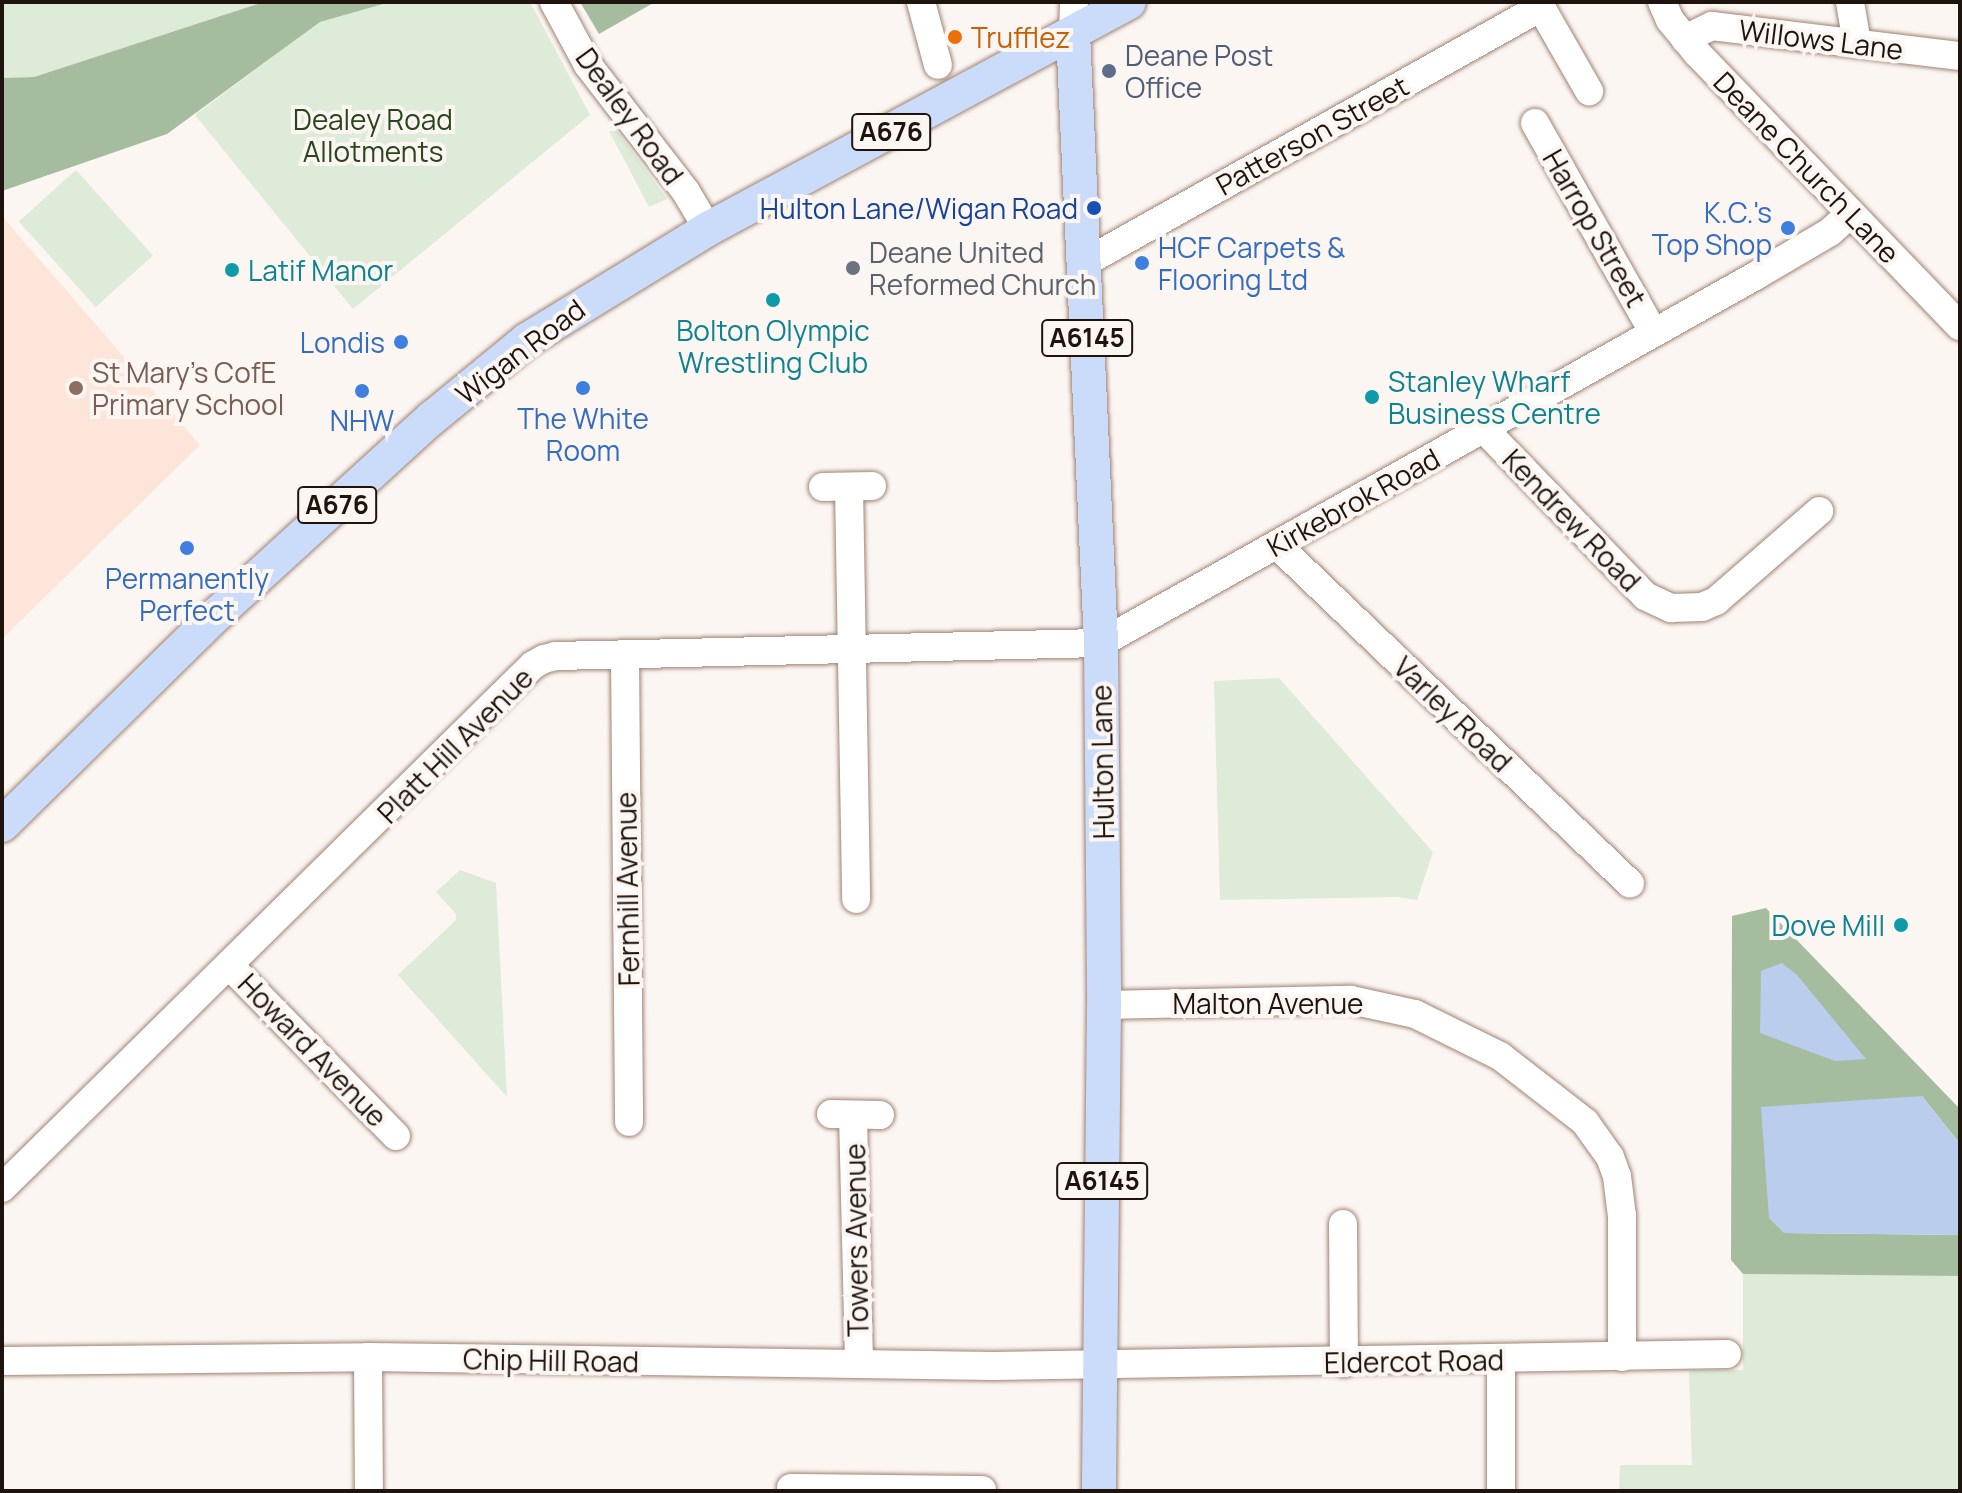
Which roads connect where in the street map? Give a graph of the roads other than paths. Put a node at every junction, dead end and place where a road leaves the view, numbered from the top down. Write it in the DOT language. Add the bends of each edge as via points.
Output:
graph roads {
  1 [pos="554,2"];
  2 [pos="921,2"];
  3 [pos="1129,2"];
  4 [pos="1662,2"];
  5 [pos="1850,2"];
  6 [pos="1539,4"];
  7 [pos="1074,18"];
  8 [pos="1685,39"];
  9 [pos="1857,43"];
  10 [pos="1960,56"];
  11 [pos="938,65"];
  12 [pos="1589,91"];
  13 [pos="1535,123"];
  14 [pos="1851,213"];
  15 [pos="708,229"];
  16 [pos="1084,263"];
  17 [pos="1960,326"];
  18 [pos="1654,333"];
  19 [pos="1484,429"];
  20 [pos="848,486"];
  21 [pos="1819,511"];
  22 [pos="1277,545"];
  23 [pos="1101,643"];
  24 [pos="850,651"];
  25 [pos="625,656"];
  26 [pos="2,825"];
  27 [pos="1630,884"];
  28 [pos="854,899"];
  29 [pos="229,965"];
  30 [pos="1104,1005"];
  31 [pos="855,1115"];
  32 [pos="628,1122"];
  33 [pos="396,1137"];
  34 [pos="2,1188"];
  35 [pos="1343,1224"];
  36 [pos="1727,1354"];
  37 [pos="368,1357"];
  38 [pos="1622,1357"];
  39 [pos="1501,1359"];
  40 [pos="2,1361"];
  41 [pos="1344,1363"];
  42 [pos="859,1364"];
  43 [pos="1100,1365"];
  44 [pos="791,1488"];
  45 [pos="960,1490"];
  46 [pos="982,1490"];
  47 [pos="369,1491"];
  48 [pos="1099,1491"];
  49 [pos="1501,1491"];
  1 -- 15 [label="street, Dealey Road" via="588,65 686,192"];
  2 -- 11 [label="street"];
  3 -- 7 [label="main road, Wigan Road / A676"];
  4 -- 8 [label="street, Deane Church Lane"];
  5 -- 9 [label="street"];
  6 -- 12 [label="street"];
  6 -- 16 [label="street, Patterson Street"];
  7 -- 15 [label="main road, Wigan Road / A676"];
  7 -- 16 [label="main road, Hulton Lane / A6145"];
  8 -- 9 [label="street, Willows Lane" via="1712,26"];
  8 -- 14 [label="street, Deane Church Lane"];
  9 -- 10 [label="street, Willows Lane"];
  13 -- 18 [label="street, Harrop Street"];
  14 -- 17 [label="street, Deane Church Lane"];
  14 -- 18 [label="street, Kirkebrok Road" via="1830,232"];
  15 -- 26 [label="main road, Wigan Road / A676" via="548,325 432,418 217,614"];
  16 -- 23 [label="main road, Hulton Lane / A6145"];
  18 -- 19 [label="street, Kirkebrok Road"];
  19 -- 21 [label="street, Kendrew Road" via="1645,596 1671,608 1716,601"];
  19 -- 22 [label="street, Kirkebrok Road"];
  20 -- 24 [label="street"];
  22 -- 23 [label="street, Kirkebrok Road"];
  22 -- 27 [label="street, Varley Road"];
  23 -- 24 [label="street, Platt Hill Avenue"];
  23 -- 30 [label="main road, Hulton Lane / A6145"];
  24 -- 25 [label="street, Platt Hill Avenue"];
  24 -- 28 [label="street"];
  25 -- 29 [label="street, Platt Hill Avenue" via="556,656 533,665"];
  25 -- 32 [label="street, Fernhill Avenue"];
  29 -- 33 [label="street, Howard Avenue"];
  29 -- 34 [label="street, Platt Hill Avenue"];
  30 -- 38 [label="street, Malton Avenue" via="1351,1000 1428,1019 1500,1056 1585,1122 1610,1157 1622,1215"];
  30 -- 43 [label="main road, Hulton Lane / A6145"];
  31 -- 42 [label="street, Towers Avenue"];
  35 -- 41 [label="street"];
  36 -- 38 [label="street, Eldercot Road"];
  37 -- 40 [label="street, Chip Hill Road"];
  37 -- 42 [label="street, Chip Hill Road"];
  37 -- 47 [label="street"];
  38 -- 39 [label="street, Eldercot Road"];
  39 -- 41 [label="street, Eldercot Road"];
  39 -- 49 [label="street"];
  41 -- 43 [label="street, Eldercot Road"];
  42 -- 43 [label="street, Chip Hill Road"];
  43 -- 48 [label="main road, Hulton Lane / A6145"];
  44 -- 45 [label="street"];
  45 -- 46 [label="street"];
}
